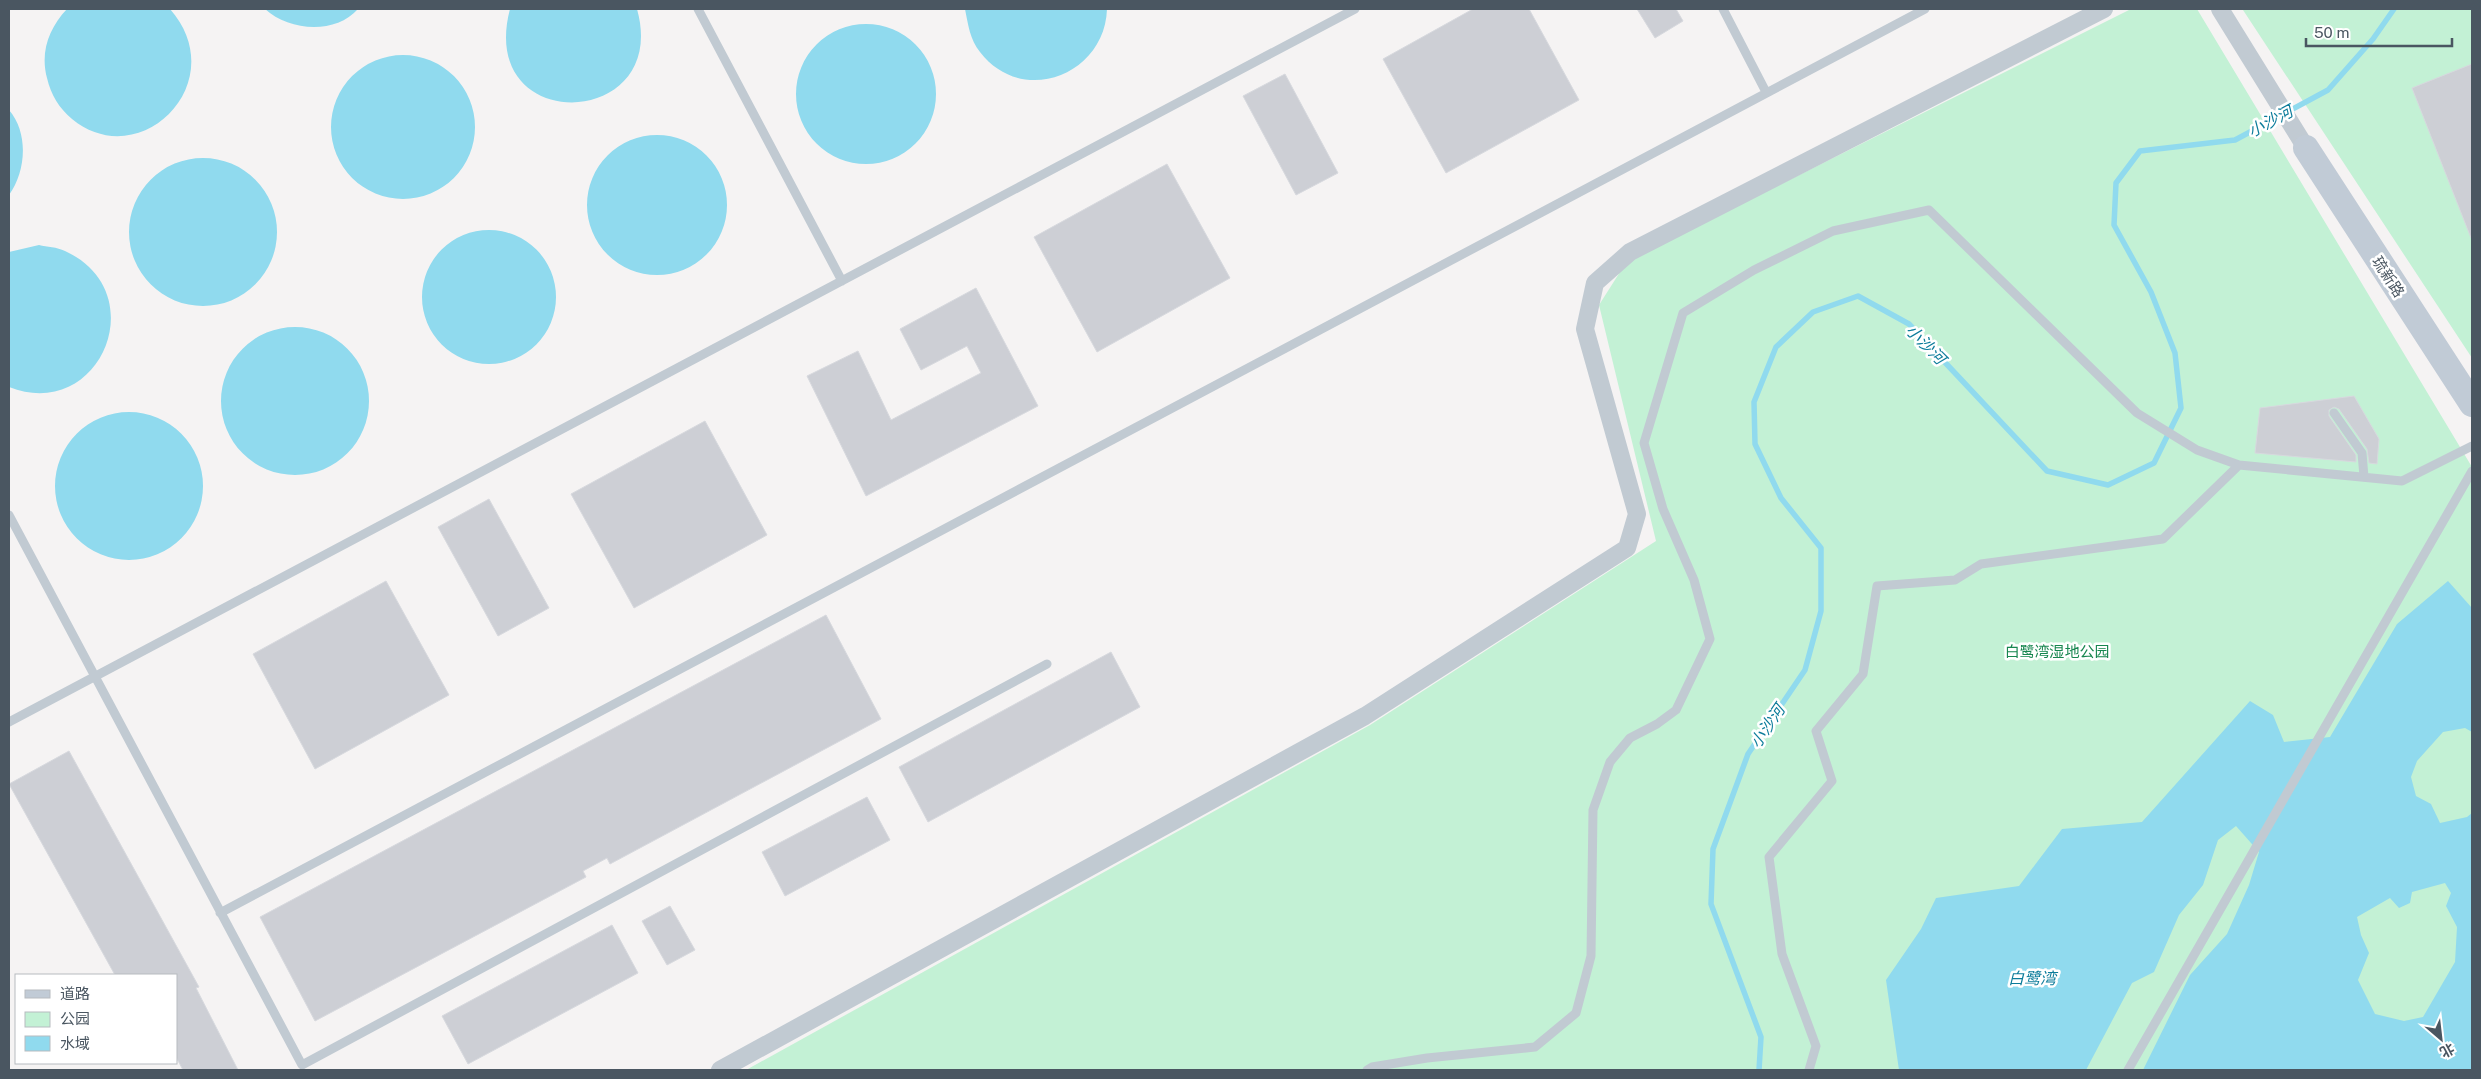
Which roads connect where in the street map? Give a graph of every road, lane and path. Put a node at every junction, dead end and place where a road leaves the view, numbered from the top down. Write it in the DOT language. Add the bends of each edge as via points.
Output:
graph roads {
  1 [pos="698,9"];
  2 [pos="1355,9"];
  3 [pos="1723,9"];
  4 [pos="1925,9"];
  5 [pos="2104,9"];
  6 [pos="2220,9"];
  7 [pos="1766,92"];
  8 [pos="2306,148"];
  9 [pos="842,281"];
  10 [pos="2472,404"];
  11 [pos="2334,414"];
  12 [pos="2472,446"];
  13 [pos="2239,465"];
  14 [pos="2472,471"];
  15 [pos="2364,477"];
  16 [pos="9,515"];
  17 [pos="1048,664"];
  18 [pos="94,677"];
  19 [pos="9,722"];
  20 [pos="220,913"];
  21 [pos="720,1070"];
  22 [pos="1367,1070"];
  23 [pos="1809,1070"];
  24 [pos="2128,1070"];
  1 -- 9 [label="lane"];
  2 -- 9 [label="lane"];
  3 -- 7 [label="lane"];
  4 -- 7 [label="lane"];
  5 -- 21 [label="street" via="1630,252 1596,283 1585,329 1637,514 1627,548 1365,716"];
  6 -- 8 [label="street"];
  7 -- 20 [label="lane"];
  8 -- 10 [label="street, 琉新路"];
  9 -- 18 [label="lane"];
  11 -- 15 [label="lane" via="2362,453"];
  12 -- 15 [label="lane" via="2402,481"];
  13 -- 15 [label="lane"];
  13 -- 22 [label="lane" via="2197,450 2137,413 1929,210 1833,231 1754,270 1683,313 1644,443 1663,509 1694,580 1710,639 1676,710 1630,738 1610,762 1593,810 1591,956 1576,1013 1535,1047 1427,1058"];
  13 -- 23 [label="lane" via="2163,539 1981,564 1955,580 1877,586 1863,674 1816,730 1832,781 1770,857 1782,954 1816,1046"];
  14 -- 24 [label="lane"];
  16 -- 18 [label="lane"];
  17 -- 20 [label="lane" via="302,1065"];
  18 -- 19 [label="lane"];
  18 -- 20 [label="lane"];
}
